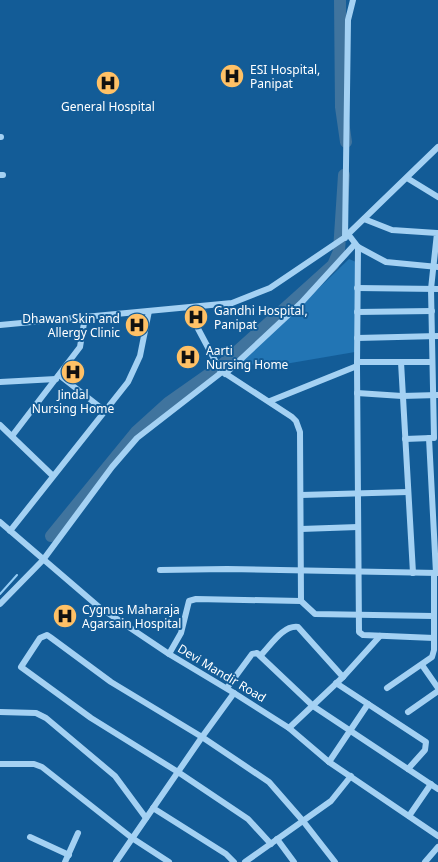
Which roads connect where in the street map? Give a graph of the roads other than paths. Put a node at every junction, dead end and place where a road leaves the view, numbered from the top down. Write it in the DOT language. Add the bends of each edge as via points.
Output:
graph roads {
  1 [pos="353,0"];
  2 [pos="438,147"];
  3 [pos="407,178"];
  4 [pos="438,197"];
  5 [pos="364,219"];
  6 [pos="438,232"];
  7 [pos="346,237"];
  8 [pos="356,246"];
  9 [pos="435,266"];
  10 [pos="357,288"];
  11 [pos="435,289"];
  12 [pos="188,308"];
  13 [pos="149,311"];
  14 [pos="432,311"];
  15 [pos="357,312"];
  16 [pos="85,317"];
  17 [pos="0,325"];
  18 [pos="435,336"];
  19 [pos="357,338"];
  20 [pos="401,362"];
  21 [pos="432,362"];
  22 [pos="357,364"];
  23 [pos="223,372"];
  24 [pos="57,377"];
  25 [pos="0,382"];
  26 [pos="357,393"];
  27 [pos="436,395"];
  28 [pos="402,396"];
  29 [pos="270,401"];
  30 [pos="105,411"];
  31 [pos="0,425"];
  32 [pos="12,436"];
  33 [pos="434,438"];
  34 [pos="405,439"];
  35 [pos="53,476"];
  36 [pos="408,492"];
  37 [pos="358,493"];
  38 [pos="300,495"];
  39 [pos="0,522"];
  40 [pos="358,527"];
  41 [pos="301,529"];
  42 [pos="5,530"];
  43 [pos="43,560"];
  44 [pos="160,570"];
  45 [pos="301,570"];
  46 [pos="359,572"];
  47 [pos="413,573"];
  48 [pos="436,573"];
  49 [pos="301,601"];
  50 [pos="0,604"];
  51 [pos="358,614"];
  52 [pos="433,616"];
  53 [pos="380,636"];
  54 [pos="434,638"];
  55 [pos="169,654"];
  56 [pos="261,655"];
  57 [pos="422,664"];
  58 [pos="342,677"];
  59 [pos="336,683"];
  60 [pos="226,688"];
  61 [pos="387,688"];
  62 [pos="438,689"];
  63 [pos="234,693"];
  64 [pos="368,704"];
  65 [pos="313,706"];
  66 [pos="0,712"];
  67 [pos="408,712"];
  68 [pos="289,728"];
  69 [pos="350,730"];
  70 [pos="202,736"];
  71 [pos="329,762"];
  72 [pos="0,764"];
  73 [pos="408,769"];
  74 [pos="178,772"];
  75 [pos="350,776"];
  76 [pos="431,784"];
  77 [pos="438,788"];
  78 [pos="154,808"];
  79 [pos="409,816"];
  80 [pos="146,818"];
  81 [pos="303,821"];
  82 [pos="78,833"];
  83 [pos="438,836"];
  84 [pos="30,838"];
  85 [pos="132,838"];
  86 [pos="277,839"];
  87 [pos="271,844"];
  88 [pos="438,847"];
  89 [pos="68,854"];
  90 [pos="254,860"];
  91 [pos="65,862"];
  92 [pos="116,862"];
  93 [pos="169,862"];
  94 [pos="234,862"];
  95 [pos="245,862"];
  96 [pos="294,862"];
  97 [pos="335,862"];
  98 [pos="425,862"];
  1 -- 7 [label="street" via="348,20"];
  2 -- 3 [label="street"];
  3 -- 4 [label="street"];
  3 -- 5 [label="street"];
  5 -- 6 [label="street" via="392,230"];
  5 -- 7 [label="street"];
  6 -- 9 [label="street"];
  7 -- 8 [label="street"];
  7 -- 12 [label="street" via="270,288 232,304"];
  8 -- 9 [label="street" via="386,262"];
  8 -- 10 [label="street"];
  8 -- 23 [label="street" via="301,303"];
  9 -- 11 [label="street"];
  10 -- 11 [label="street"];
  10 -- 15 [label="street"];
  11 -- 14 [label="street"];
  12 -- 13 [label="street"];
  12 -- 23 [label="street"];
  13 -- 16 [label="street"];
  13 -- 30 [label="street" via="140,356 128,382"];
  14 -- 15 [label="street"];
  14 -- 18 [label="street"];
  15 -- 19 [label="street"];
  16 -- 17 [label="street"];
  16 -- 24 [label="street" via="80,347"];
  18 -- 19 [label="street"];
  18 -- 21 [label="street"];
  19 -- 22 [label="street"];
  20 -- 21 [label="street"];
  20 -- 22 [label="street"];
  20 -- 28 [label="street"];
  21 -- 27 [label="street"];
  22 -- 26 [label="street"];
  22 -- 29 [label="street"];
  23 -- 29 [label="street"];
  23 -- 43 [label="street" via="137,438 112,466"];
  24 -- 25 [label="street"];
  24 -- 30 [label="street"];
  24 -- 32 [label="street"];
  26 -- 28 [label="street"];
  26 -- 37 [label="street"];
  27 -- 28 [label="street"];
  27 -- 33 [label="street"];
  28 -- 34 [label="street"];
  29 -- 38 [label="street" via="292,417 300,432"];
  30 -- 35 [label="street"];
  31 -- 32 [label="street"];
  32 -- 35 [label="street"];
  33 -- 34 [label="street"];
  33 -- 48 [label="street"];
  34 -- 36 [label="street"];
  35 -- 42 [label="street"];
  36 -- 37 [label="street"];
  36 -- 47 [label="street"];
  37 -- 38 [label="street"];
  37 -- 40 [label="street"];
  38 -- 41 [label="street"];
  39 -- 42 [label="street, Devi Mandir Road"];
  40 -- 41 [label="street"];
  40 -- 46 [label="street"];
  41 -- 45 [label="street"];
  42 -- 43 [label="street, Devi Mandir Road"];
  43 -- 50 [label="street"];
  43 -- 55 [label="street, Devi Mandir Road" via="100,607"];
  44 -- 45 [label="street"];
  45 -- 46 [label="street"];
  45 -- 49 [label="street"];
  46 -- 47 [label="street"];
  46 -- 51 [label="street"];
  47 -- 48 [label="street"];
  48 -- 52 [label="street"];
  49 -- 51 [label="street" via="315,614"];
  49 -- 55 [label="street" via="196,598 189,601 181,632"];
  51 -- 52 [label="street"];
  51 -- 53 [label="street" via="361,635"];
  52 -- 54 [label="street"];
  53 -- 54 [label="street"];
  53 -- 58 [label="street"];
  54 -- 57 [label="street" via="432,657"];
  55 -- 60 [label="street, Devi Mandir Road"];
  56 -- 58 [label="street" via="285,630 298,627"];
  56 -- 60 [label="street" via="252,654"];
  56 -- 65 [label="street"];
  57 -- 61 [label="street"];
  57 -- 62 [label="street"];
  58 -- 59 [label="street"];
  59 -- 64 [label="street"];
  59 -- 65 [label="street"];
  60 -- 63 [label="street, Devi Mandir Road"];
  62 -- 67 [label="street"];
  63 -- 68 [label="street, Devi Mandir Road"];
  63 -- 70 [label="street"];
  64 -- 69 [label="street"];
  64 -- 73 [label="street" via="426,742 425,750"];
  65 -- 68 [label="street"];
  65 -- 69 [label="street"];
  66 -- 80 [label="street" via="36,713 46,718 115,776"];
  68 -- 71 [label="street, Devi Mandir Road"];
  69 -- 71 [label="street"];
  69 -- 73 [label="street"];
  70 -- 74 [label="street"];
  70 -- 74 [label="street" via="111,682 50,636 40,638 21,667 91,718"];
  70 -- 81 [label="street" via="270,782"];
  71 -- 75 [label="street, Devi Mandir Road"];
  72 -- 85 [label="street" via="42,767"];
  73 -- 76 [label="street"];
  74 -- 78 [label="street"];
  74 -- 87 [label="street" via="248,819"];
  75 -- 79 [label="street, Devi Mandir Road"];
  75 -- 81 [label="street" via="331,801"];
  76 -- 77 [label="street"];
  76 -- 79 [label="street"];
  78 -- 80 [label="street"];
  78 -- 94 [label="street"];
  79 -- 83 [label="street, Devi Mandir Road"];
  80 -- 85 [label="street"];
  81 -- 86 [label="street"];
  81 -- 97 [label="street"];
  82 -- 89 [label="street"];
  84 -- 89 [label="street"];
  85 -- 92 [label="street"];
  85 -- 93 [label="street"];
  86 -- 87 [label="street"];
  86 -- 96 [label="street"];
  87 -- 90 [label="street"];
  88 -- 98 [label="street"];
  89 -- 91 [label="street"];
  90 -- 95 [label="street"];
}
